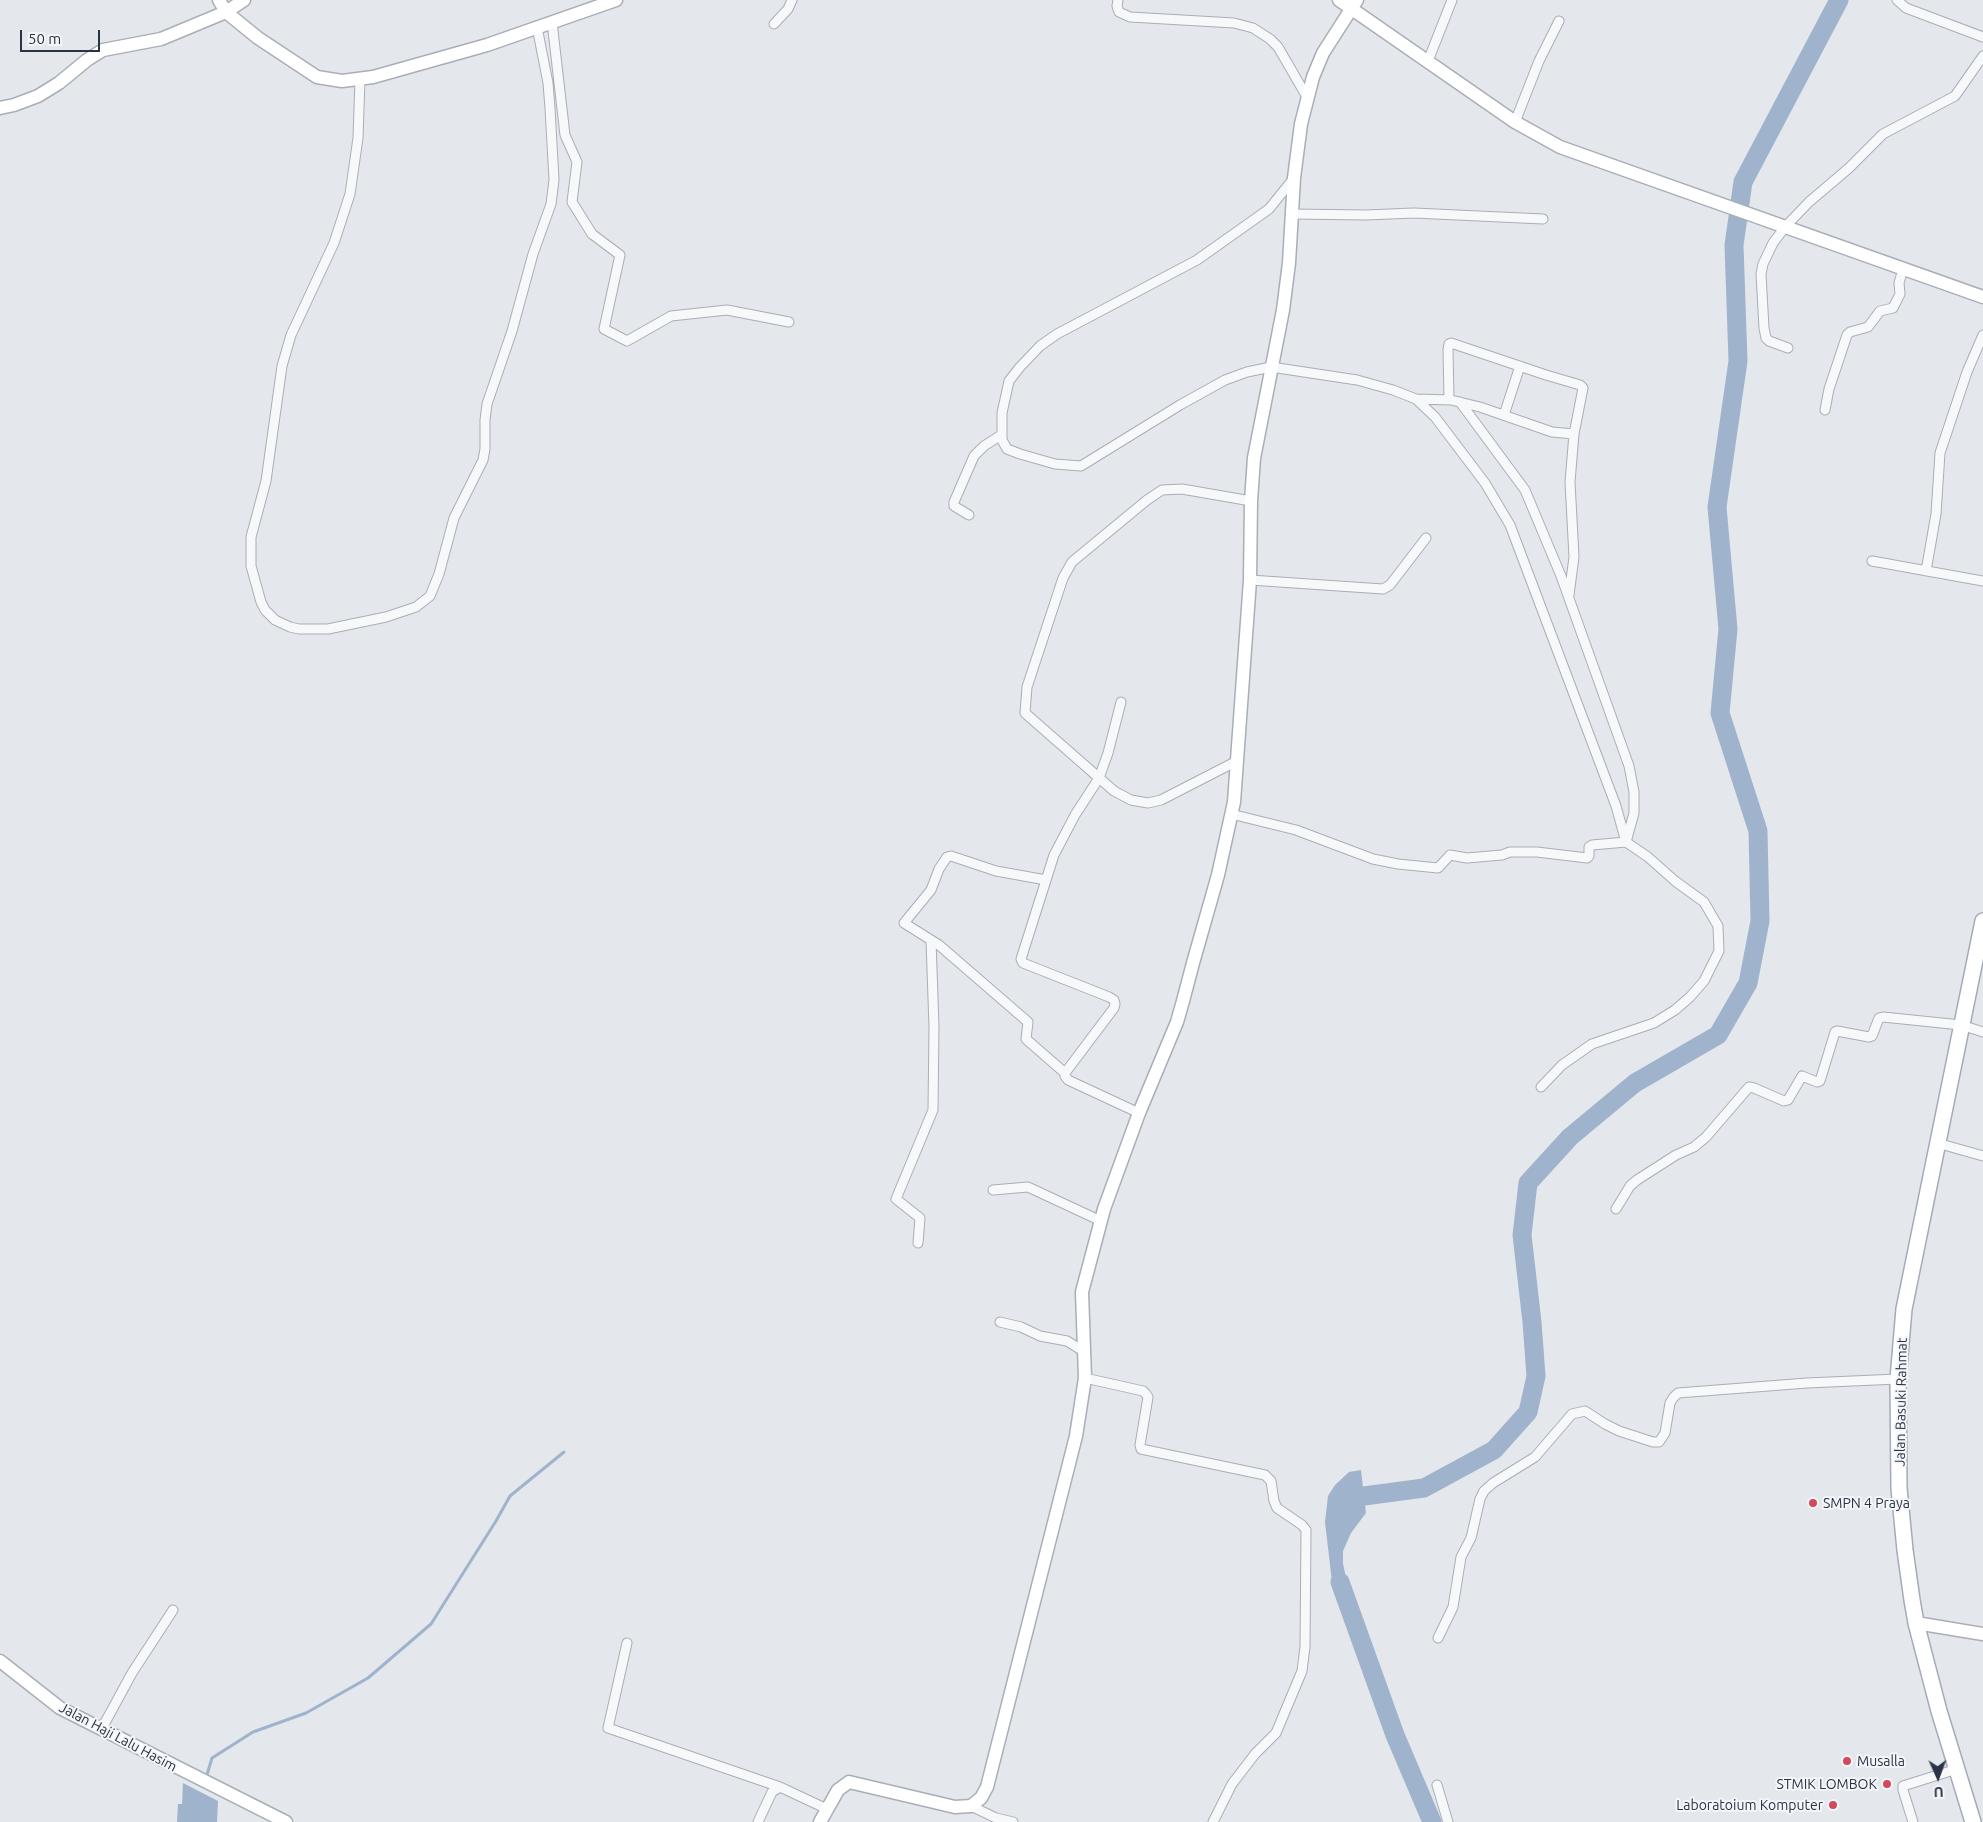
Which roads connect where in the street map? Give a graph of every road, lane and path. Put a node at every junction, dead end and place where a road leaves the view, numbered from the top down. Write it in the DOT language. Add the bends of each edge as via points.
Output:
graph roads {
  1 [pos="219,0"];
  2 [pos="244,0"];
  3 [pos="616,0"];
  4 [pos="792,0"];
  5 [pos="1118,0"];
  6 [pos="1339,0"];
  7 [pos="1452,0"];
  8 [pos="1896,0"];
  9 [pos="1354,4"];
  10 [pos="226,12"];
  11 [pos="1559,21"];
  12 [pos="552,22"];
  13 [pos="774,24"];
  14 [pos="537,27"];
  15 [pos="1983,37"];
  16 [pos="1983,56"];
  17 [pos="1428,62"];
  18 [pos="360,79"];
  19 [pos="1307,97"];
  20 [pos="0,108"];
  21 [pos="1515,122"];
  22 [pos="1294,178"];
  23 [pos="1292,214"];
  24 [pos="1542,219"];
  25 [pos="1785,227"];
  26 [pos="1903,269"];
  27 [pos="1983,297"];
  28 [pos="789,322"];
  29 [pos="1983,335"];
  30 [pos="1788,348"];
  31 [pos="1520,366"];
  32 [pos="1271,367"];
  33 [pos="1416,399"];
  34 [pos="1448,399"];
  35 [pos="1460,402"];
  36 [pos="1825,410"];
  37 [pos="1504,415"];
  38 [pos="1574,434"];
  39 [pos="1001,435"];
  40 [pos="1250,501"];
  41 [pos="969,515"];
  42 [pos="1426,538"];
  43 [pos="1872,561"];
  44 [pos="1926,571"];
  45 [pos="1250,580"];
  46 [pos="1983,581"];
  47 [pos="1569,597"];
  48 [pos="1121,702"];
  49 [pos="1237,761"];
  50 [pos="1100,778"];
  51 [pos="1231,814"];
  52 [pos="1626,842"];
  53 [pos="1046,880"];
  54 [pos="1983,921"];
  55 [pos="931,940"];
  56 [pos="1981,942"];
  57 [pos="1961,1025"];
  58 [pos="1983,1032"];
  59 [pos="1065,1073"];
  60 [pos="1541,1086"];
  61 [pos="1139,1113"];
  62 [pos="1937,1143"];
  63 [pos="1983,1156"];
  64 [pos="994,1190"];
  65 [pos="1616,1209"];
  66 [pos="1101,1221"];
  67 [pos="918,1243"];
  68 [pos="1000,1322"];
  69 [pos="1083,1351"];
  70 [pos="1085,1378"];
  71 [pos="1898,1379"];
  72 [pos="173,1610"];
  73 [pos="1916,1623"];
  74 [pos="1983,1634"];
  75 [pos="1438,1638"];
  76 [pos="627,1644"];
  77 [pos="0,1661"];
  78 [pos="100,1730"];
  79 [pos="1957,1769"];
  80 [pos="1437,1785"];
  81 [pos="780,1787"];
  82 [pos="971,1806"];
  83 [pos="827,1809"];
  84 [pos="286,1822"];
  85 [pos="758,1822"];
  86 [pos="820,1822"];
  87 [pos="1013,1822"];
  88 [pos="1212,1822"];
  89 [pos="1448,1822"];
  90 [pos="1913,1822"];
  91 [pos="1973,1822"];
  1 -- 10 [label="street"];
  2 -- 10 [label="street"];
  3 -- 12 [label="street"];
  4 -- 13 [label="street"];
  5 -- 19 [label="street" via="1119,12 1130,17 1234,23 1253,28 1278,47"];
  6 -- 9 [label="street"];
  7 -- 17 [label="street"];
  8 -- 15 [label="street" via="1906,8"];
  9 -- 17 [label="street"];
  9 -- 19 [label="street" via="1322,54"];
  10 -- 18 [label="street" via="258,38 317,77"];
  10 -- 20 [label="street" via="161,39 103,50 43,94"];
  11 -- 21 [label="street" via="1542,52"];
  12 -- 14 [label="street"];
  12 -- 28 [label="street" via="565,134 577,162 572,202 592,234 620,255 604,329 627,341 672,316 727,310"];
  14 -- 18 [label="street" via="487,45"];
  14 -- 18 [label="street" via="550,108 554,180 551,204 488,404 483,460 454,518 430,596 416,607 386,617 328,629 290,628 275,620 261,602 251,566 251,537 266,481 282,366 291,335 334,243 350,194 358,138"];
  16 -- 25 [label="street" via="1954,96 1883,134"];
  17 -- 21 [label="street"];
  19 -- 22 [label="street"];
  21 -- 25 [label="street" via="1560,147"];
  22 -- 23 [label="street"];
  22 -- 39 [label="street" via="1269,209 1197,260 1040,346 1009,381"];
  23 -- 24 [label="street" via="1414,213"];
  23 -- 32 [label="street" via="1283,310"];
  25 -- 26 [label="street"];
  25 -- 30 [label="street" via="1766,256 1761,283 1766,338"];
  26 -- 27 [label="street"];
  26 -- 36 [label="street" via="1900,293 1893,308 1878,312 1868,327 1847,335 1828,389"];
  29 -- 44 [label="street" via="1940,453 1936,514"];
  31 -- 34 [label="street" via="1450,343"];
  31 -- 37 [label="street"];
  31 -- 38 [label="street" via="1582,387"];
  32 -- 33 [label="street" via="1357,380"];
  32 -- 39 [label="street" via="1225,380 1081,466 1055,464 1007,449"];
  32 -- 40 [label="street" via="1254,458"];
  33 -- 34 [label="street"];
  33 -- 52 [label="street" via="1435,417 1485,483 1510,524 1616,806"];
  34 -- 35 [label="street"];
  35 -- 37 [label="street"];
  35 -- 47 [label="street" via="1524,490"];
  37 -- 38 [label="street" via="1552,432"];
  38 -- 47 [label="street" via="1570,482 1574,557"];
  39 -- 41 [label="street" via="974,456 954,502 954,506"];
  40 -- 45 [label="street"];
  40 -- 50 [label="street" via="1182,489 1162,490 1072,562 1063,578 1027,687 1025,712"];
  42 -- 45 [label="street" via="1390,585 1383,589"];
  43 -- 44 [label="street"];
  44 -- 46 [label="street"];
  45 -- 49 [label="street"];
  47 -- 52 [label="street" via="1629,766 1634,813"];
  48 -- 50 [label="street"];
  49 -- 50 [label="street" via="1162,800 1148,802 1131,800"];
  49 -- 51 [label="street"];
  50 -- 53 [label="street" via="1075,815 1054,855"];
  51 -- 52 [label="street" via="1296,830 1373,858 1420,867 1439,868 1450,856 1467,858 1510,852 1587,858 1592,845"];
  51 -- 61 [label="street" via="1184,1001"];
  52 -- 60 [label="street" via="1704,902 1718,926 1719,951 1704,980 1675,1010 1654,1023 1592,1044 1562,1065"];
  53 -- 55 [label="street" via="996,871 947,857 931,890 904,923"];
  53 -- 59 [label="street" via="1021,961 1109,996 1115,1004"];
  54 -- 56 [label="main road, Jalan Basuki Rahmat"];
  55 -- 59 [label="street" via="1028,1022 1026,1038"];
  55 -- 67 [label="street" via="933,1110 896,1199 920,1218"];
  56 -- 57 [label="main road, Jalan Basuki Rahmat"];
  57 -- 58 [label="street"];
  57 -- 62 [label="main road, Jalan Basuki Rahmat"];
  57 -- 65 [label="street" via="1883,1016 1870,1037 1835,1032 1820,1081 1802,1076 1788,1100 1784,1101 1749,1087 1706,1137 1637,1180"];
  59 -- 61 [label="street" via="1068,1080"];
  61 -- 66 [label="street"];
  62 -- 63 [label="street"];
  62 -- 71 [label="main road, Jalan Basuki Rahmat" via="1904,1309"];
  64 -- 66 [label="street" via="1028,1187"];
  66 -- 69 [label="street" via="1082,1292"];
  68 -- 69 [label="street" via="1040,1336 1067,1341"];
  69 -- 70 [label="street"];
  70 -- 82 [label="street" via="1076,1436 986,1787 981,1798"];
  70 -- 88 [label="street" via="1146,1394 1141,1449 1265,1475 1271,1481 1277,1508 1306,1530 1306,1647 1302,1671 1276,1733 1232,1784"];
  71 -- 73 [label="main road, Jalan Basuki Rahmat" via="1900,1488"];
  71 -- 75 [label="street" via="1678,1394 1670,1404 1663,1439 1653,1442 1619,1431 1585,1411 1572,1414 1535,1457 1484,1491 1471,1538 1461,1557 1453,1607"];
  72 -- 78 [label="street"];
  73 -- 74 [label="street"];
  73 -- 79 [label="main road, Jalan Basuki Rahmat"];
  76 -- 81 [label="street" via="608,1728"];
  77 -- 78 [label="street, Jalan Haji Lalu Hasim" via="60,1708"];
  78 -- 84 [label="street, Jalan Haji Lalu Hasim"];
  79 -- 90 [label="street" via="1903,1786"];
  79 -- 91 [label="main road, Jalan Basuki Rahmat"];
  80 -- 89 [label="street"];
  81 -- 83 [label="street"];
  81 -- 85 [label="street" via="772,1792"];
  82 -- 83 [label="street" via="955,1807 849,1782 838,1790"];
  82 -- 87 [label="street"];
  83 -- 86 [label="street"];
}
